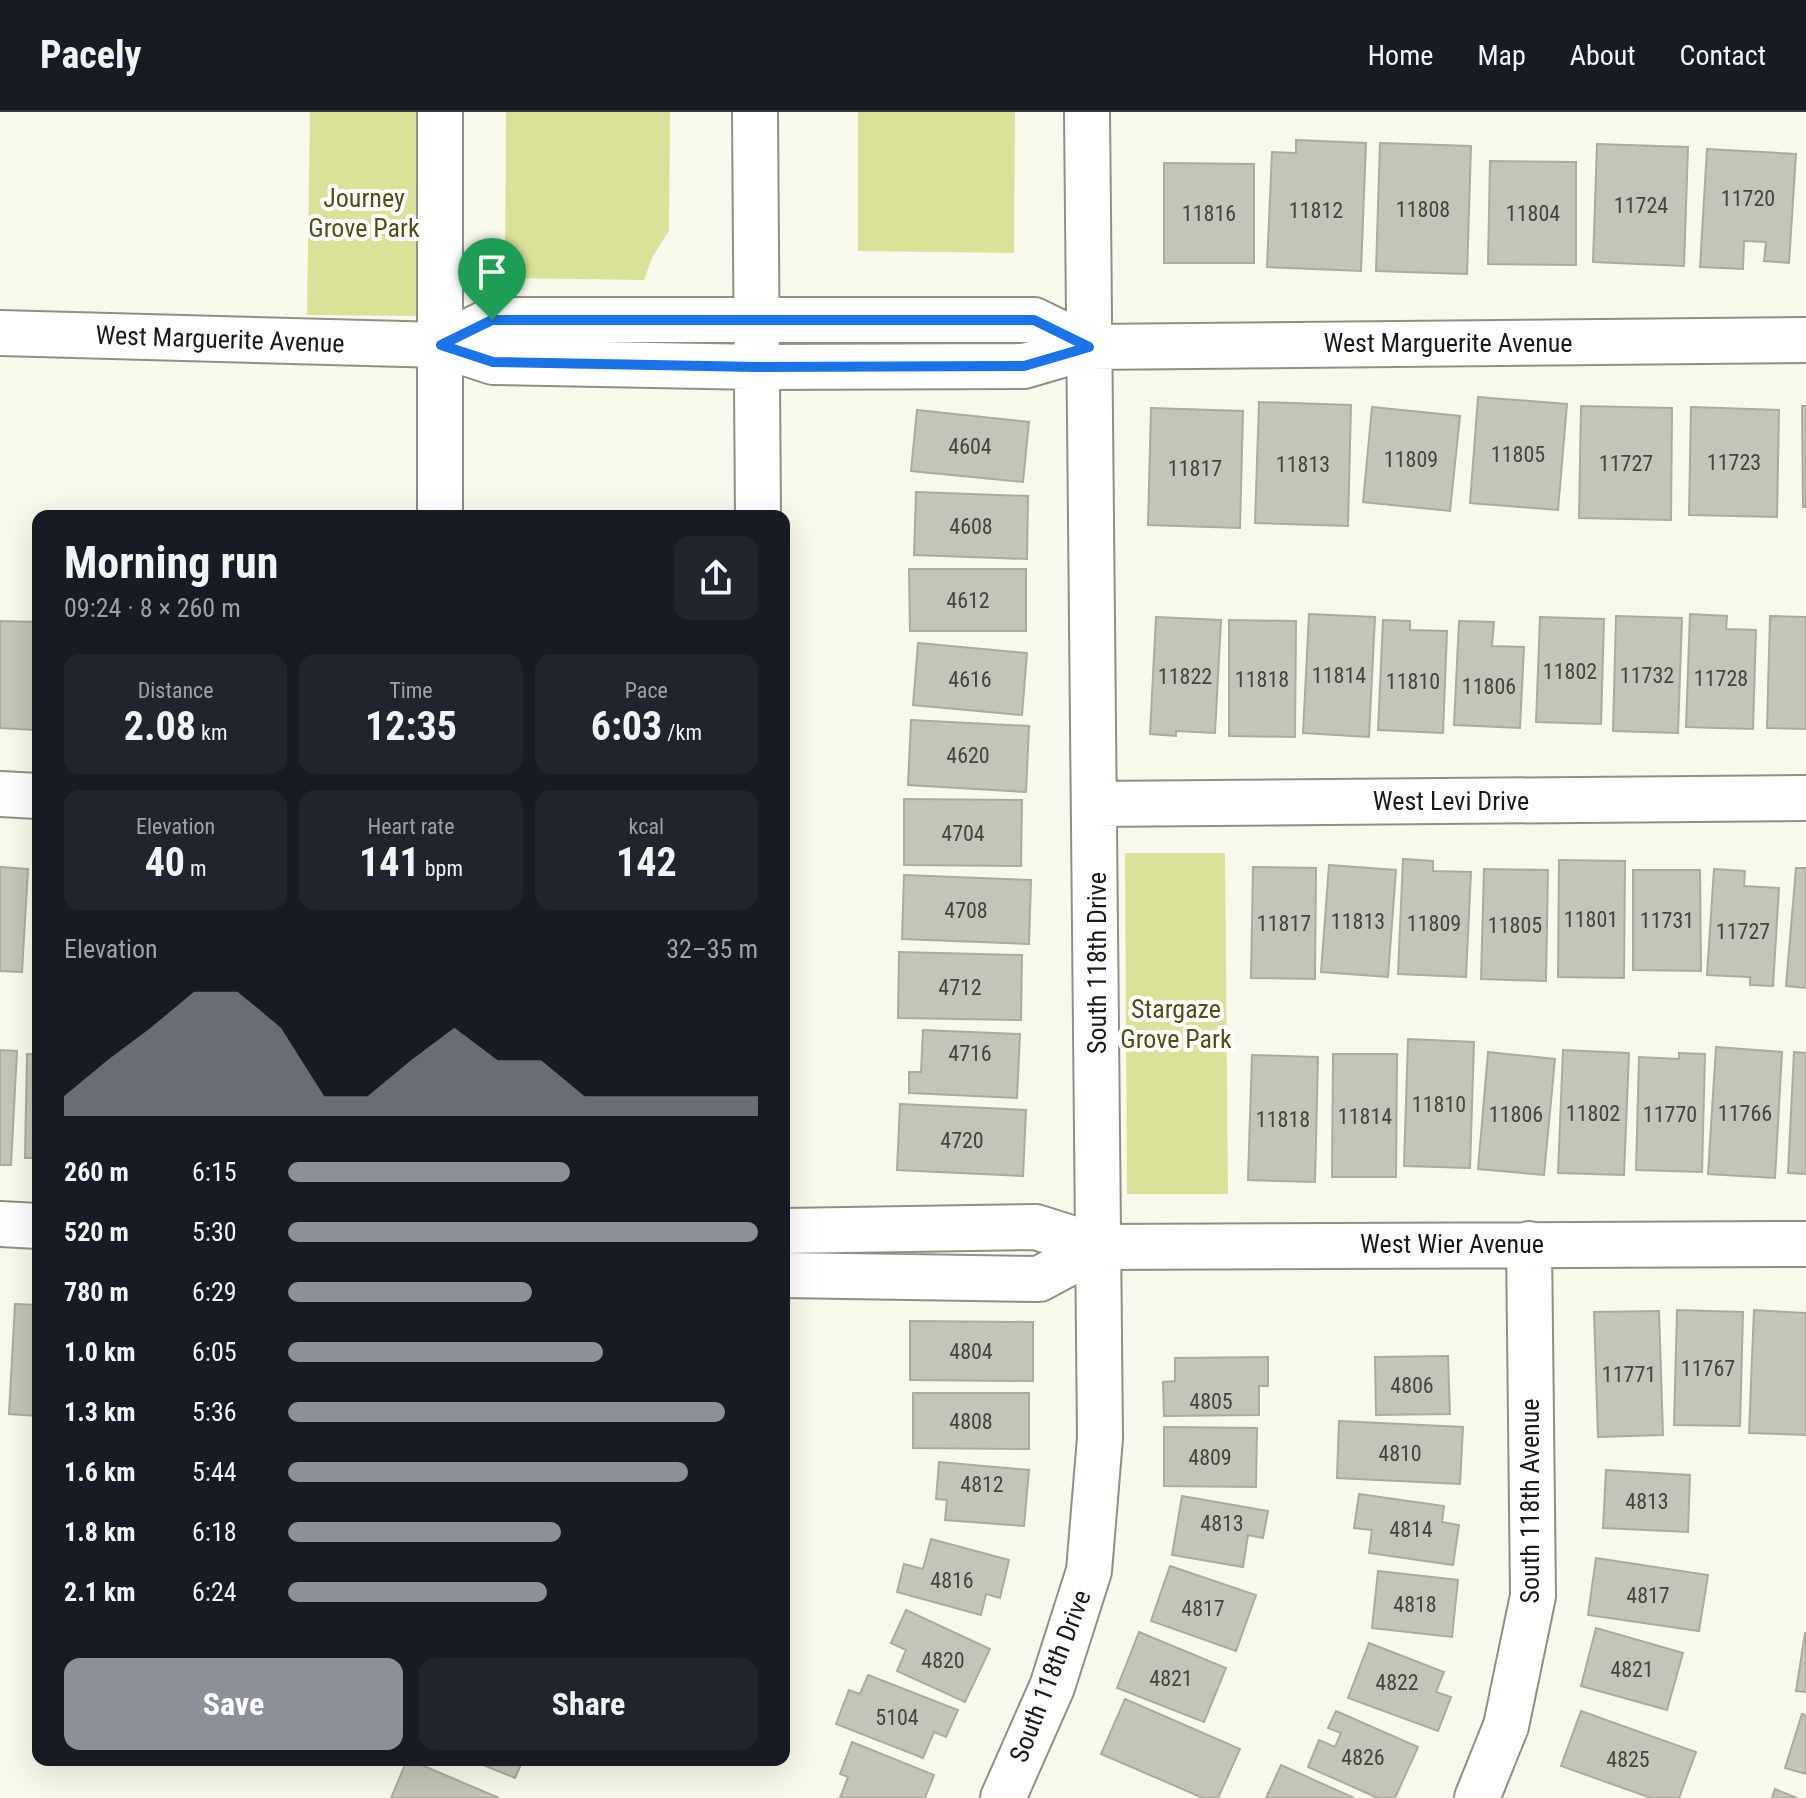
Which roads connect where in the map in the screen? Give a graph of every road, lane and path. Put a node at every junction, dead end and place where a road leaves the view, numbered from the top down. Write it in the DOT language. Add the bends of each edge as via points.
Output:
graph roads {
  1 [pos="440,112"];
  2 [pos="755,112"];
  3 [pos="1087,112"];
  4 [pos="757,320"];
  5 [pos="0,333"];
  6 [pos="1806,340"];
  7 [pos="441,345"];
  8 [pos="1089,347"];
  9 [pos="757,367"];
  10 [pos="440,510"];
  11 [pos="758,510"];
  12 [pos="0,794"];
  13 [pos="32,796"];
  14 [pos="1806,798"];
  15 [pos="1095,804"];
  16 [pos="0,1224"];
  17 [pos="32,1226"];
  18 [pos="790,1231"];
  19 [pos="1529,1244"];
  20 [pos="1806,1244"];
  21 [pos="1099,1247"];
  22 [pos="790,1275"];
  23 [pos="1010,1796"];
  24 [pos="1477,1798"];
  1 -- 7 [label="street"];
  2 -- 4 [label="street"];
  3 -- 8 [label="street, South 118th Drive"];
  4 -- 7 [label="street, West Marguerite Avenue" via="492,320"];
  4 -- 8 [label="street, West Marguerite Avenue" via="1034,320"];
  4 -- 9 [label="street"];
  5 -- 7 [label="street, West Marguerite Avenue"];
  6 -- 8 [label="street, West Marguerite Avenue"];
  7 -- 9 [label="street, West Marguerite Avenue" via="493,362"];
  7 -- 10 [label="street"];
  8 -- 9 [label="street, West Marguerite Avenue" via="1024,366"];
  8 -- 15 [label="street, South 118th Drive"];
  9 -- 11 [label="street"];
  12 -- 13 [label="street"];
  14 -- 15 [label="street, West Levi Drive"];
  15 -- 21 [label="street, South 118th Drive"];
  16 -- 17 [label="street"];
  18 -- 21 [label="street, West Wier Avenue" via="1036,1227"];
  19 -- 20 [label="street, West Wier Avenue"];
  19 -- 21 [label="street, West Wier Avenue"];
  19 -- 24 [label="street, South 118th Avenue" via="1533,1596 1506,1726"];
  21 -- 22 [label="street, West Wier Avenue" via="1039,1279"];
  21 -- 23 [label="street, South 118th Drive" via="1100,1438 1089,1571"];
}
